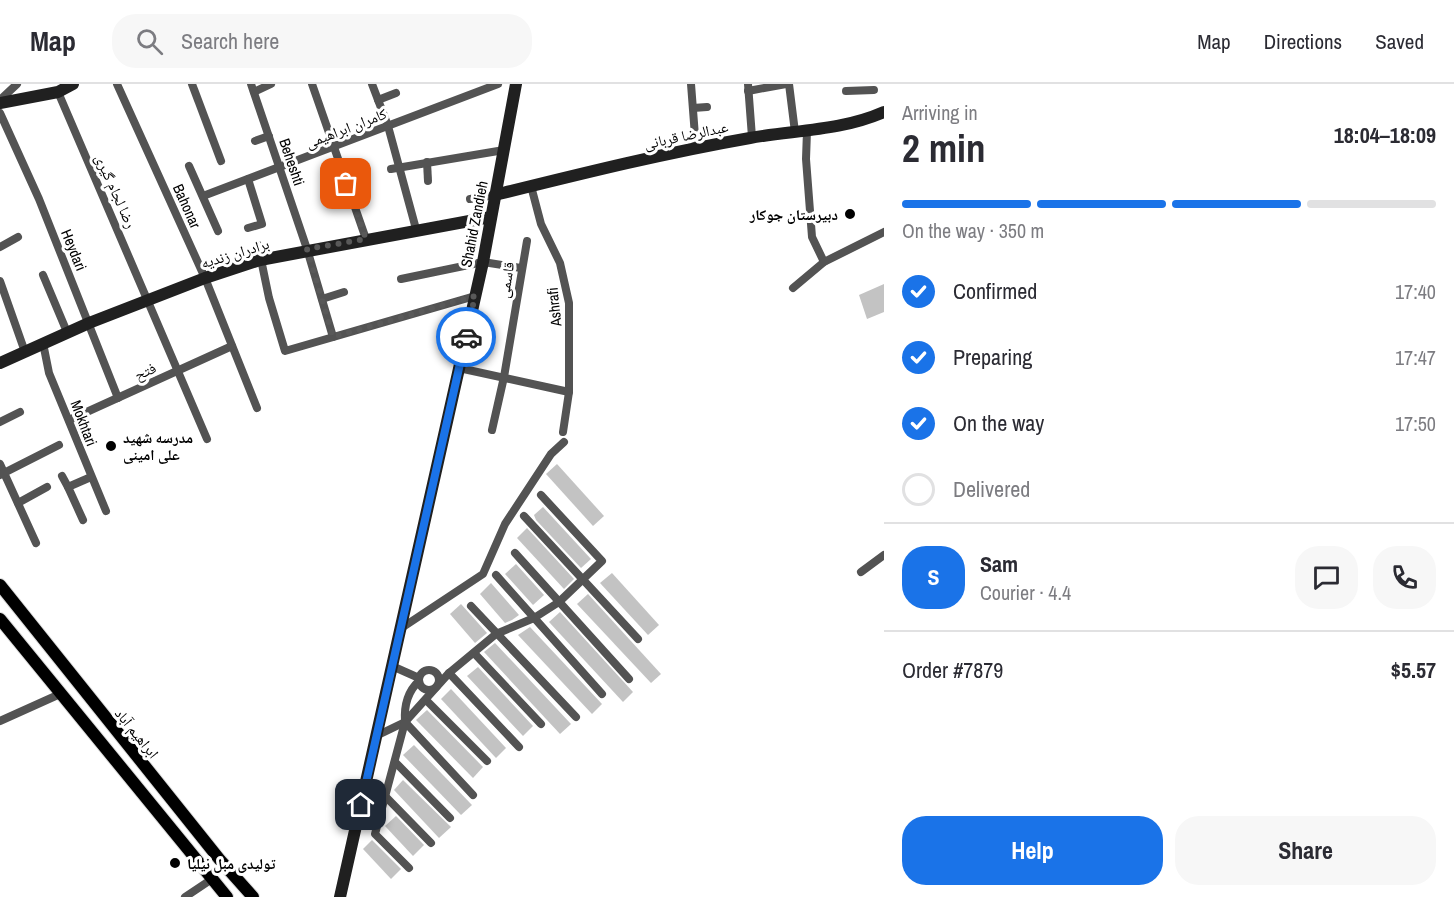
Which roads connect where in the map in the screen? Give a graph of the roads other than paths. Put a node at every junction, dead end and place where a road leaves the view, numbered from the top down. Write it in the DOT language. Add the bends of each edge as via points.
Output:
graph roads {
  1 [pos="17,84"];
  2 [pos="73,84"];
  3 [pos="117,84"];
  4 [pos="192,84"];
  5 [pos="271,84"];
  6 [pos="312,84"];
  7 [pos="372,84"];
  8 [pos="498,84"];
  9 [pos="516,84"];
  10 [pos="691,84"];
  11 [pos="788,84"];
  12 [pos="748,87"];
  13 [pos="860,87"];
  14 [pos="253,88"];
  15 [pos="874,90"];
  16 [pos="846,91"];
  17 [pos="58,92"];
  18 [pos="396,93"];
  19 [pos="378,100"];
  20 [pos="0,102"];
  21 [pos="707,107"];
  22 [pos="693,108"];
  23 [pos="884,112"];
  24 [pos="0,113"];
  25 [pos="388,126"];
  26 [pos="801,132"];
  27 [pos="268,136"];
  28 [pos="752,137"];
  29 [pos="255,141"];
  30 [pos="333,147"];
  31 [pos="696,149"];
  32 [pos="504,150"];
  33 [pos="221,161"];
  34 [pos="427,162"];
  35 [pos="189,166"];
  36 [pos="279,168"];
  37 [pos="395,168"];
  38 [pos="248,179"];
  39 [pos="428,181"];
  40 [pos="531,186"];
  41 [pos="495,195"];
  42 [pos="203,196"];
  43 [pos="470,199"];
  44 [pos="491,217"];
  45 [pos="248,228"];
  46 [pos="416,229"];
  47 [pos="218,231"];
  48 [pos="884,232"];
  49 [pos="18,237"];
  50 [pos="366,239"];
  51 [pos="527,241"];
  52 [pos="258,244"];
  53 [pos="0,247"];
  54 [pos="307,249"];
  55 [pos="260,260"];
  56 [pos="483,262"];
  57 [pos="824,262"];
  58 [pos="521,268"];
  59 [pos="43,275"];
  60 [pos="205,278"];
  61 [pos="401,279"];
  62 [pos="0,281"];
  63 [pos="793,288"];
  64 [pos="344,292"];
  65 [pos="475,296"];
  66 [pos="321,299"];
  67 [pos="149,300"];
  68 [pos="89,323"];
  69 [pos="67,332"];
  70 [pos="333,337"];
  71 [pos="44,343"];
  72 [pos="232,346"];
  73 [pos="25,352"];
  74 [pos="0,363"];
  75 [pos="459,368"];
  76 [pos="178,371"];
  77 [pos="504,377"];
  78 [pos="569,392"];
  79 [pos="118,398"];
  80 [pos="257,408"];
  81 [pos="20,412"];
  82 [pos="69,420"];
  83 [pos="0,422"];
  84 [pos="492,430"];
  85 [pos="563,432"];
  86 [pos="207,439"];
  87 [pos="564,442"];
  88 [pos="59,445"];
  89 [pos="0,464"];
  90 [pos="2,474"];
  91 [pos="62,476"];
  92 [pos="91,477"];
  93 [pos="47,487"];
  94 [pos="68,487"];
  95 [pos="541,495"];
  96 [pos="18,503"];
  97 [pos="106,511"];
  98 [pos="524,516"];
  99 [pos="82,519"];
  100 [pos="36,543"];
  101 [pos="515,553"];
  102 [pos="884,555"];
  103 [pos="861,572"];
  104 [pos="496,575"];
  105 [pos="583,580"];
  106 [pos="0,585"];
  107 [pos="559,602"];
  108 [pos="471,606"];
  109 [pos="534,618"];
  110 [pos="0,619"];
  111 [pos="400,629"];
  112 [pos="496,634"];
  113 [pos="638,639"];
  114 [pos="474,653"];
  115 [pos="392,666"];
  116 [pos="449,673"];
  117 [pos="629,679"];
  118 [pos="419,680"];
  119 [pos="436,687"];
  120 [pos="60,694"];
  121 [pos="602,694"];
  122 [pos="426,700"];
  123 [pos="576,717"];
  124 [pos="0,721"];
  125 [pos="405,722"];
  126 [pos="541,724"];
  127 [pos="376,736"];
  128 [pos="519,747"];
  129 [pos="487,761"];
  130 [pos="395,762"];
  131 [pos="473,795"];
  132 [pos="385,796"];
  133 [pos="450,818"];
  134 [pos="431,843"];
  135 [pos="409,868"];
  136 [pos="212,879"];
  137 [pos="185,897"];
  138 [pos="227,897"];
  139 [pos="253,897"];
  140 [pos="340,897"];
  1 -- 20 [label="street"];
  2 -- 17 [label="street"];
  3 -- 60 [label="street, Bahonar"];
  4 -- 33 [label="street"];
  5 -- 14 [label="street"];
  6 -- 30 [label="street"];
  7 -- 19 [label="street"];
  8 -- 25 [label="street, کامران ابراهیمی"];
  9 -- 32 [label="street, Shahid Zandieh"];
  10 -- 22 [label="street"];
  11 -- 12 [label="street"];
  11 -- 26 [label="street"];
  12 -- 28 [label="street"];
  13 -- 15 [label="street"];
  13 -- 16 [label="street"];
  14 -- 27 [label="street, Beheshti"];
  17 -- 20 [label="street"];
  17 -- 67 [label="street, رضا لجام گیری"];
  18 -- 19 [label="street"];
  19 -- 25 [label="street"];
  21 -- 22 [label="street"];
  22 -- 31 [label="street"];
  23 -- 26 [label="street, عبدالرضا قربانی" via="863,122"];
  24 -- 68 [label="street, Heydari"];
  25 -- 30 [label="street, کامران ابراهیمی"];
  25 -- 37 [label="street"];
  26 -- 28 [label="street, عبدالرضا قربانی"];
  26 -- 57 [label="street" via="812,237"];
  27 -- 29 [label="street"];
  27 -- 36 [label="street, Beheshti"];
  28 -- 31 [label="street, عبدالرضا قربانی"];
  30 -- 36 [label="street, کامران ابراهیمی"];
  30 -- 50 [label="street"];
  31 -- 40 [label="street, عبدالرضا قربانی"];
  32 -- 34 [label="street"];
  32 -- 41 [label="street, Shahid Zandieh"];
  34 -- 37 [label="street"];
  34 -- 39 [label="street"];
  35 -- 42 [label="street"];
  36 -- 38 [label="street, کامران ابراهیمی"];
  36 -- 54 [label="street, Beheshti"];
  37 -- 46 [label="street"];
  38 -- 42 [label="street, کامران ابراهیمی"];
  38 -- 45 [label="street" via="262,224"];
  40 -- 41 [label="street, عبدالرضا قربانی"];
  40 -- 78 [label="street, Ashrafi" via="541,224 565,281 570,323"];
  41 -- 43 [label="street"];
  41 -- 44 [label="street, Shahid Zandieh"];
  42 -- 47 [label="street"];
  44 -- 46 [label="street, برادران زندیه"];
  44 -- 56 [label="street, Shahid Zandieh"];
  46 -- 50 [label="street, برادران زندیه"];
  48 -- 57 [label="street"];
  49 -- 53 [label="street"];
  50 -- 54 [label="street, برادران زندیه"];
  51 -- 58 [label="street, قاسمی"];
  52 -- 55 [label="street"];
  54 -- 55 [label="street, برادران زندیه"];
  54 -- 66 [label="street, Beheshti"];
  55 -- 60 [label="street, برادران زندیه"];
  55 -- 70 [label="street" via="285,351"];
  56 -- 58 [label="street"];
  56 -- 61 [label="street"];
  56 -- 65 [label="street, Shahid Zandieh"];
  57 -- 63 [label="street"];
  58 -- 77 [label="street, قاسمی"];
  59 -- 69 [label="street"];
  60 -- 67 [label="street, برادران زندیه"];
  60 -- 72 [label="street, Bahonar"];
  62 -- 73 [label="street"];
  64 -- 66 [label="street"];
  65 -- 70 [label="street"];
  65 -- 75 [label="street, Shahid Zandieh"];
  66 -- 70 [label="street, Beheshti"];
  67 -- 68 [label="street, برادران زندیه"];
  67 -- 76 [label="street, رضا لجام گیری"];
  68 -- 69 [label="street, برادران زندیه"];
  68 -- 79 [label="street, Heydari"];
  69 -- 71 [label="street, برادران زندیه"];
  71 -- 73 [label="street, برادران زندیه"];
  71 -- 82 [label="street, Mokhtari" via="49,373"];
  72 -- 76 [label="street, فتح"];
  72 -- 80 [label="street, Bahonar"];
  73 -- 74 [label="street, برادران زندیه"];
  75 -- 77 [label="street"];
  75 -- 111 [label="street, Shahid Zandieh"];
  76 -- 79 [label="street, فتح"];
  76 -- 86 [label="street, رضا لجام گیری"];
  77 -- 78 [label="street"];
  77 -- 84 [label="street, قاسمی"];
  78 -- 85 [label="street, Ashrafi"];
  79 -- 82 [label="street, فتح"];
  81 -- 83 [label="street"];
  82 -- 92 [label="street, Mokhtari"];
  87 -- 111 [label="street" via="551,454 505,524 483,574"];
  88 -- 90 [label="street"];
  89 -- 90 [label="street"];
  90 -- 96 [label="street"];
  91 -- 94 [label="street"];
  92 -- 94 [label="street"];
  92 -- 97 [label="street, Mokhtari"];
  93 -- 96 [label="street"];
  94 -- 99 [label="street"];
  95 -- 105 [label="street" via="602,561"];
  96 -- 100 [label="street"];
  98 -- 105 [label="street"];
  101 -- 107 [label="street"];
  102 -- 103 [label="street"];
  104 -- 109 [label="street"];
  105 -- 107 [label="street"];
  105 -- 113 [label="street"];
  106 -- 139 [label="main road, ابراهیم آباد"];
  107 -- 109 [label="street"];
  107 -- 117 [label="street"];
  108 -- 112 [label="street"];
  109 -- 112 [label="street"];
  109 -- 121 [label="street"];
  110 -- 120 [label="main road"];
  111 -- 115 [label="street, Shahid Zandieh"];
  112 -- 114 [label="street"];
  112 -- 123 [label="street"];
  114 -- 116 [label="street"];
  114 -- 126 [label="street"];
  115 -- 118 [label="street"];
  115 -- 127 [label="street, Shahid Zandieh"];
  116 -- 119 [label="street"];
  116 -- 128 [label="street"];
  118 -- 119 [label="street" via="424,688"];
  118 -- 119 [label="street" via="422,672 432,670 438,678"];
  118 -- 125 [label="street" via="404,708"];
  119 -- 122 [label="street"];
  120 -- 124 [label="street"];
  120 -- 136 [label="main road"];
  122 -- 125 [label="street"];
  122 -- 129 [label="street"];
  125 -- 127 [label="street"];
  125 -- 130 [label="street"];
  125 -- 131 [label="street"];
  127 -- 140 [label="street, Shahid Zandieh"];
  130 -- 132 [label="street"];
  130 -- 133 [label="street"];
  132 -- 134 [label="street"];
  132 -- 135 [label="street" via="375,834"];
  136 -- 137 [label="street"];
  136 -- 138 [label="main road"];
}
